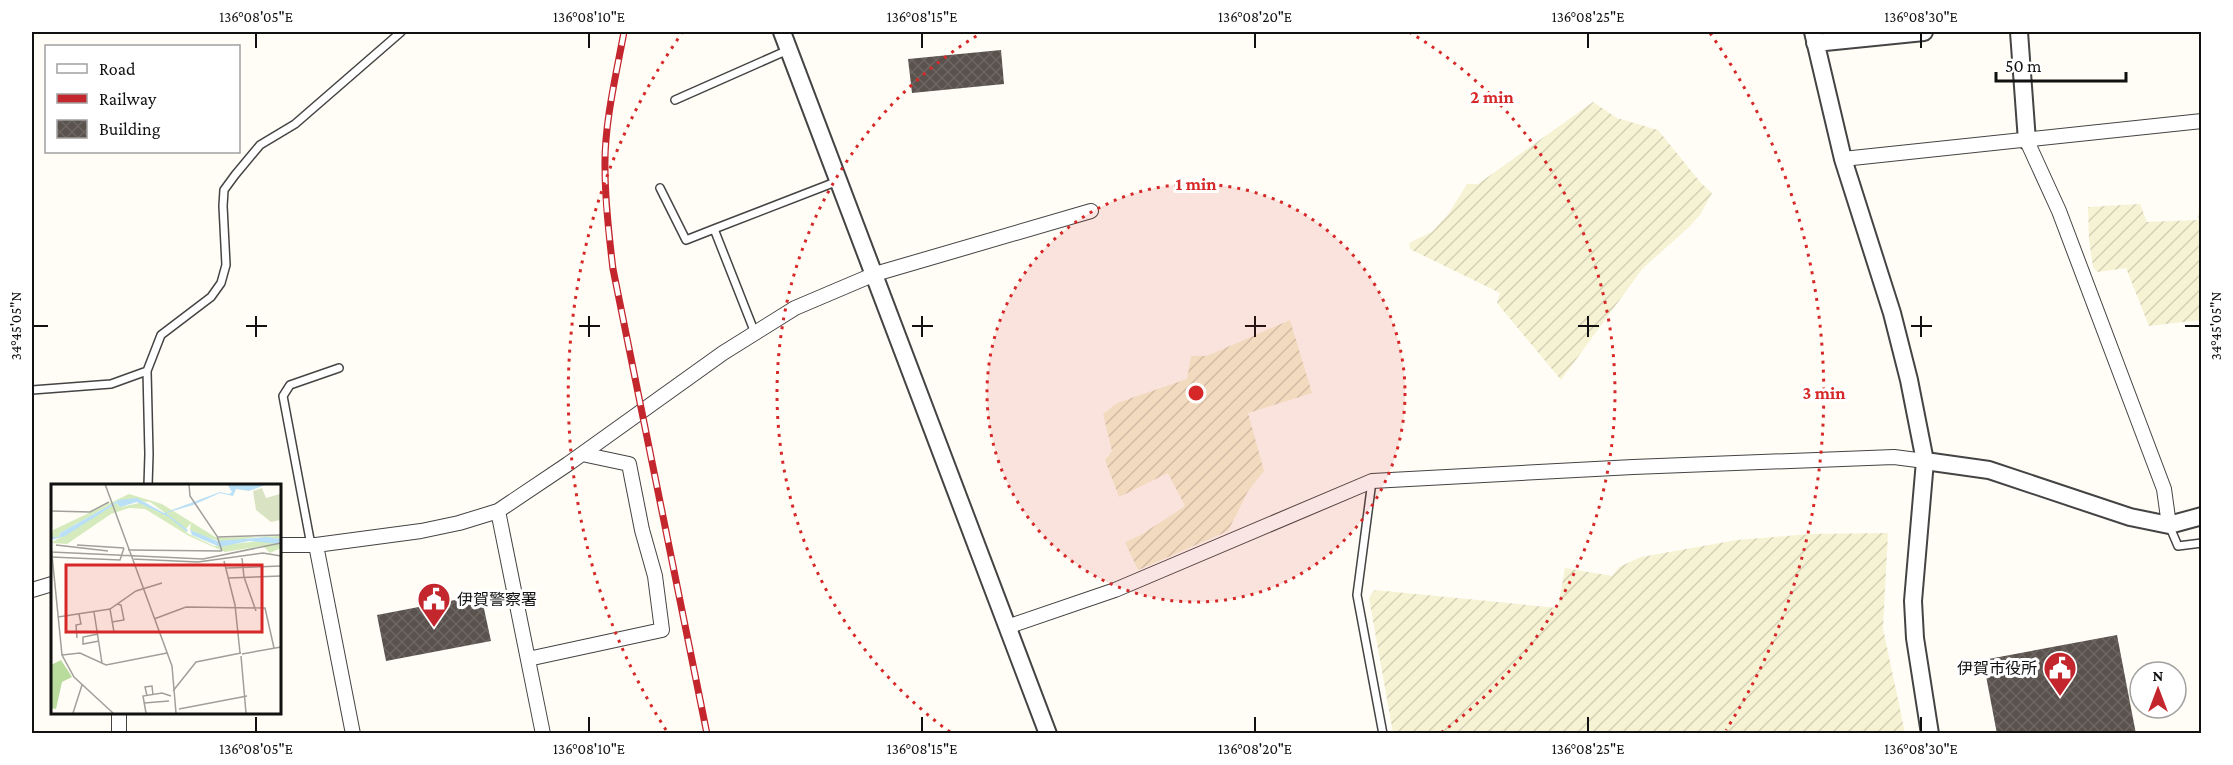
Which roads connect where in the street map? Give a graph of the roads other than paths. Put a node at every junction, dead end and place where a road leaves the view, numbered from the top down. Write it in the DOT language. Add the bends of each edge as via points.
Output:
graph roads {
  1 [pos="401,32"];
  2 [pos="782,32"];
  3 [pos="1924,32"];
  4 [pos="2019,32"];
  5 [pos="1814,37"];
  6 [pos="789,50"];
  7 [pos="675,100"];
  8 [pos="2202,121"];
  9 [pos="2027,141"];
  10 [pos="1844,159"];
  11 [pos="839,181"];
  12 [pos="660,188"];
  13 [pos="1091,211"];
  14 [pos="714,229"];
  15 [pos="875,274"];
  16 [pos="755,333"];
  17 [pos="339,368"];
  18 [pos="147,370"];
  19 [pos="32,390"];
  20 [pos="582,454"];
  21 [pos="1924,461"];
  22 [pos="1372,481"];
  23 [pos="148,484"];
  24 [pos="498,511"];
  25 [pos="2202,516"];
  26 [pos="2169,525"];
  27 [pos="2202,543"];
  28 [pos="314,544"];
  29 [pos="280,545"];
  30 [pos="51,584"];
  31 [pos="32,590"];
  32 [pos="1007,627"];
  33 [pos="528,659"];
  34 [pos="119,714"];
  35 [pos="119,734"];
  36 [pos="353,734"];
  37 [pos="543,734"];
  38 [pos="1048,734"];
  39 [pos="1383,734"];
  40 [pos="1930,734"];
  1 -- 18 [label="lane" via="308,113 260,145 235,175 224,190 226,265 221,283 211,297 161,335"];
  2 -- 6 [label="street"];
  3 -- 5 [label="street"];
  4 -- 9 [label="street"];
  5 -- 10 [label="street"];
  6 -- 7 [label="lane"];
  6 -- 11 [label="street"];
  8 -- 9 [label="street"];
  9 -- 10 [label="street"];
  9 -- 26 [label="street" via="2059,211 2164,489"];
  10 -- 21 [label="street" via="1892,313"];
  11 -- 14 [label="lane"];
  11 -- 15 [label="street"];
  12 -- 14 [label="lane" via="686,240"];
  13 -- 15 [label="street"];
  14 -- 16 [label="lane"];
  15 -- 16 [label="street" via="795,308"];
  15 -- 32 [label="street"];
  16 -- 20 [label="street"];
  17 -- 28 [label="lane" via="290,384 283,396"];
  18 -- 19 [label="lane" via="111,384"];
  18 -- 23 [label="lane"];
  20 -- 24 [label="street"];
  20 -- 33 [label="street" via="629,464 655,576 662,630"];
  21 -- 22 [label="street" via="1894,457"];
  21 -- 26 [label="street" via="1989,470 2130,517"];
  21 -- 40 [label="street" via="1914,601 1915,638"];
  22 -- 32 [label="street" via="1115,590"];
  22 -- 39 [label="lane" via="1358,595"];
  24 -- 28 [label="street" via="421,531"];
  24 -- 33 [label="street"];
  25 -- 26 [label="street"];
  26 -- 27 [label="lane" via="2178,546"];
  28 -- 29 [label="street"];
  28 -- 36 [label="street"];
  30 -- 31 [label="street"];
  32 -- 38 [label="street"];
  33 -- 37 [label="street"];
  34 -- 35 [label="street"];
}
